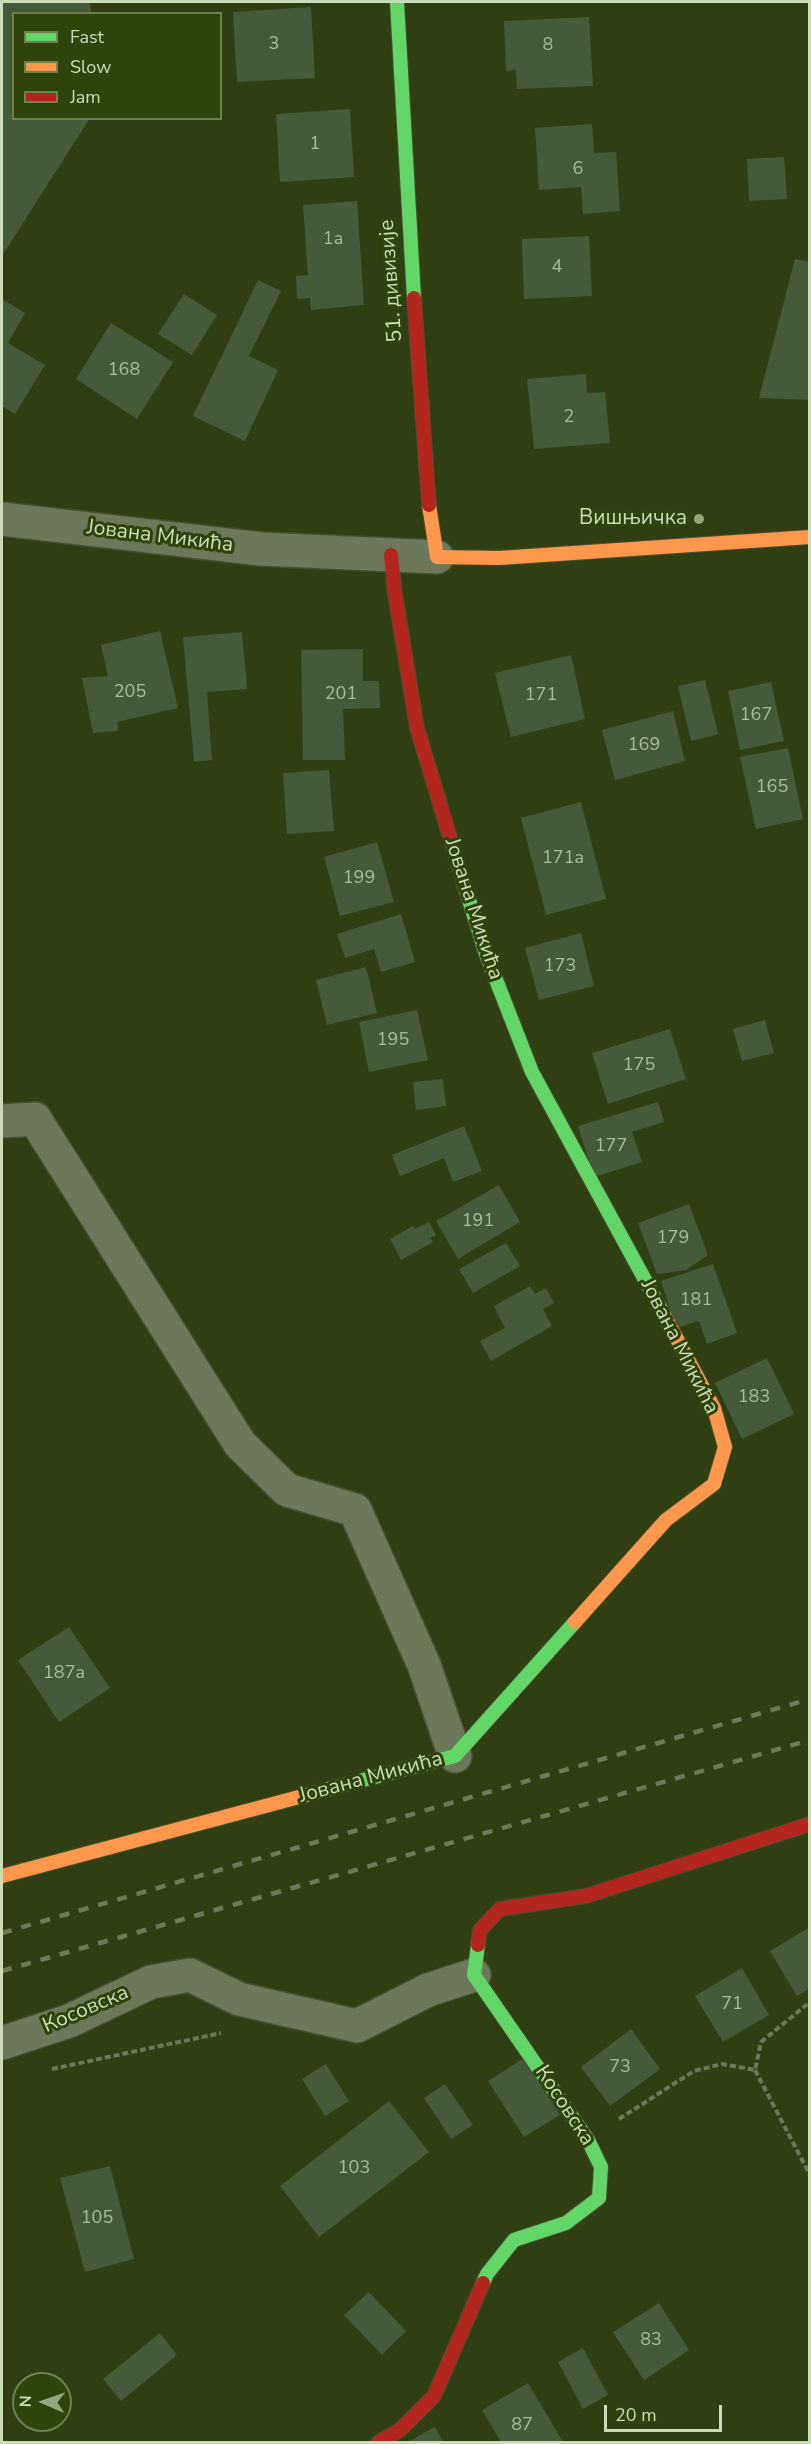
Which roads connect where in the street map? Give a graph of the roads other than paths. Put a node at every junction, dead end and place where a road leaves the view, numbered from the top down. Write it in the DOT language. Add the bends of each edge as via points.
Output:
graph roads {
  1 [pos="397,2"];
  2 [pos="2,519"];
  3 [pos="810,537"];
  4 [pos="391,555"];
  5 [pos="437,557"];
  6 [pos="2,1121"];
  7 [pos="455,1756"];
  8 [pos="810,1824"];
  9 [pos="2,1876"];
  10 [pos="474,1975"];
  11 [pos="2,2043"];
  12 [pos="380,2442"];
  1 -- 5 [label="street, 51. дивизије" via="428,490"];
  2 -- 4 [label="street, Јована Микића" via="261,549"];
  3 -- 5 [label="street, Јована Микића" via="499,558"];
  4 -- 5 [label="street, Јована Микића"];
  4 -- 7 [label="street, Јована Микића" via="417,728 486,954 532,1072 714,1408 725,1447 714,1484 666,1520"];
  6 -- 7 [label="street" via="35,1119 240,1444 288,1490 355,1510 424,1665"];
  7 -- 9 [label="street, Јована Микића"];
  8 -- 10 [label="street" via="586,1896 500,1909 480,1930"];
  10 -- 11 [label="street, Косовска" via="428,1990 357,2026 239,1999 190,1975 151,1982 69,2021"];
  10 -- 12 [label="street, Косовска" via="588,2140 601,2167 599,2198 566,2223 514,2240 487,2274 434,2396 400,2430"];
}
